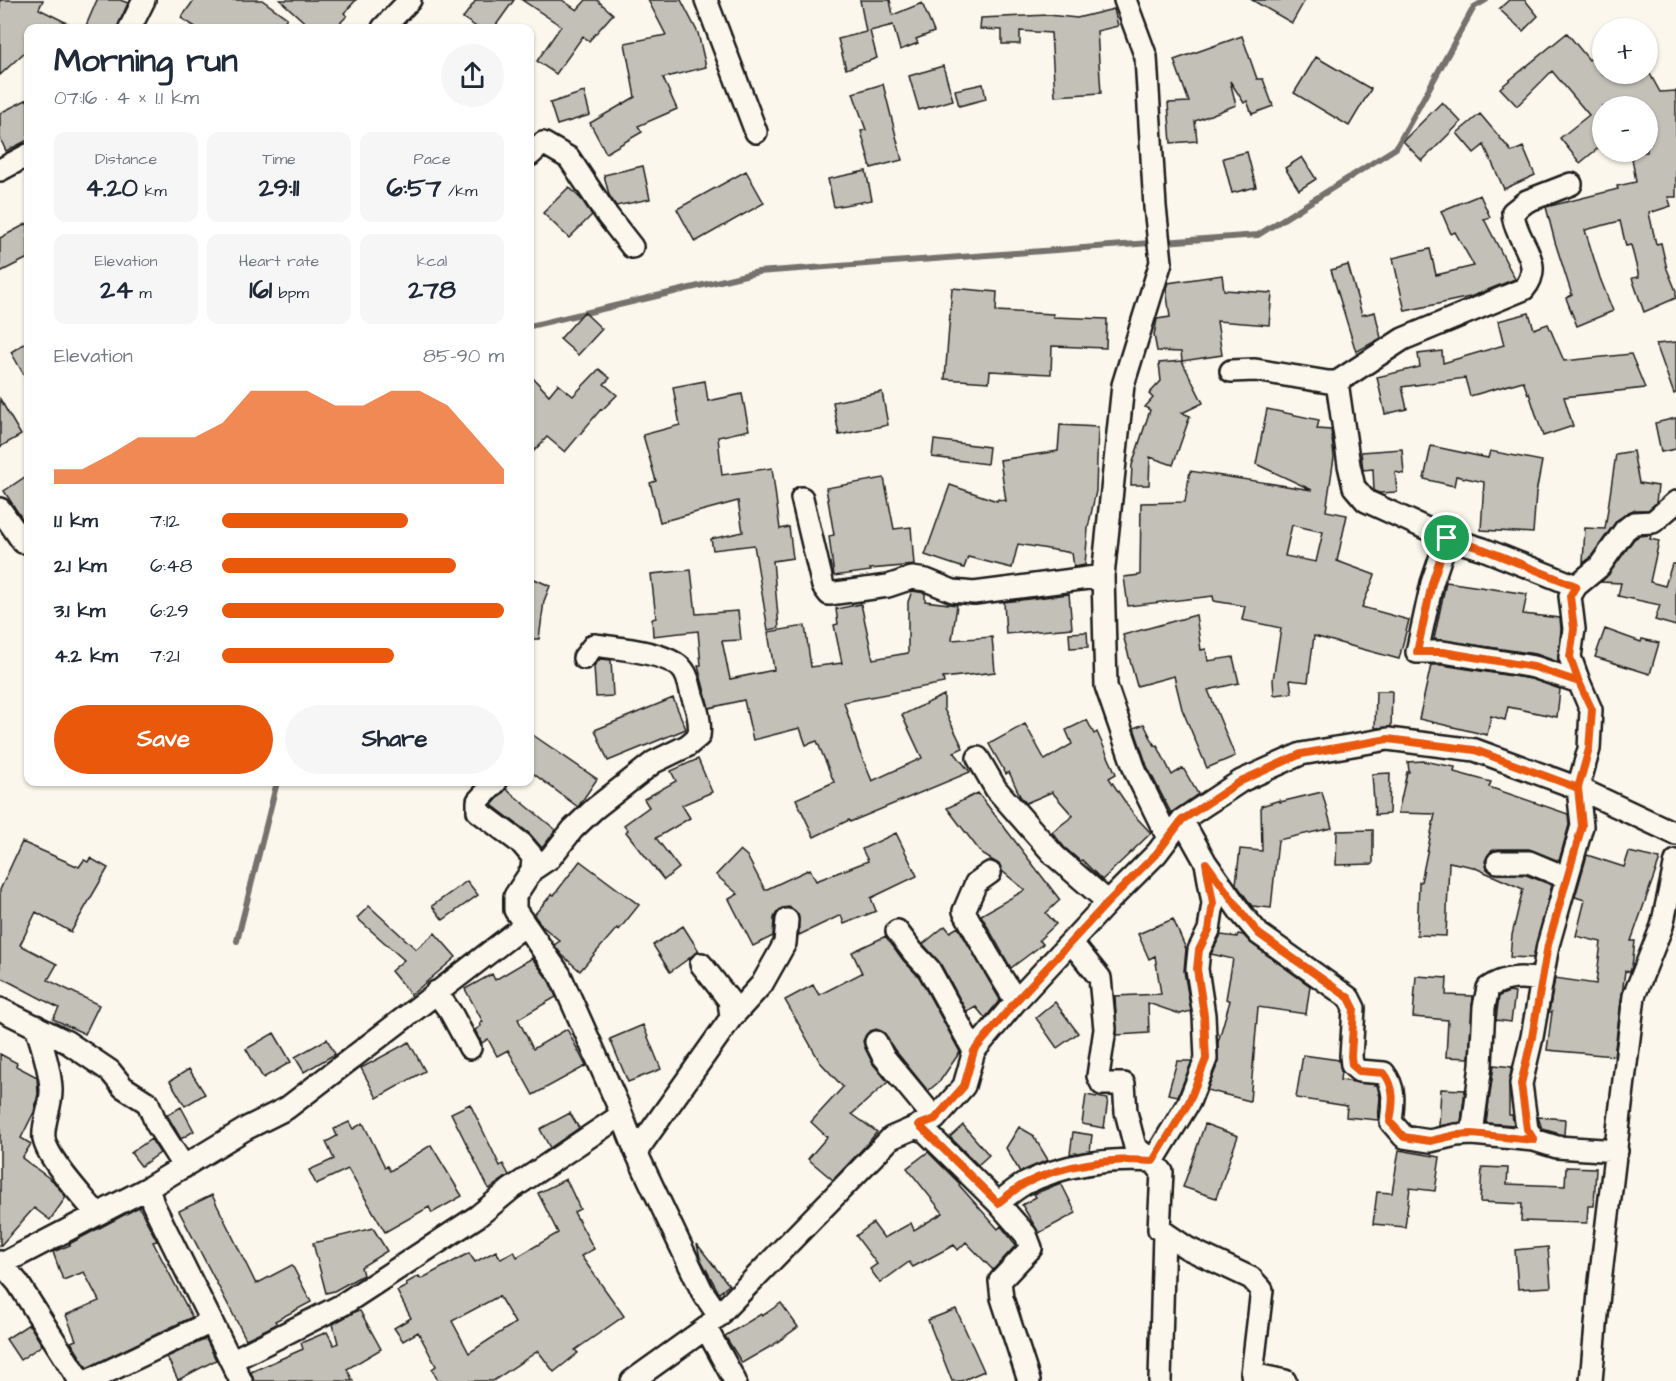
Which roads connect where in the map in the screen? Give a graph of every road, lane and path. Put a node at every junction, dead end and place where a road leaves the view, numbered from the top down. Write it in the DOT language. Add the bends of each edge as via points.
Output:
graph roads {
  1 [pos="144,0"];
  2 [pos="410,0"];
  3 [pos="706,0"];
  4 [pos="1125,0"];
  5 [pos="132,24"];
  6 [pos="387,24"];
  7 [pos="756,132"];
  8 [pos="534,151"];
  9 [pos="24,157"];
  10 [pos="0,170"];
  11 [pos="1571,184"];
  12 [pos="632,247"];
  13 [pos="1231,371"];
  14 [pos="1337,382"];
  15 [pos="802,498"];
  16 [pos="1676,502"];
  17 [pos="0,509"];
  18 [pos="1447,538"];
  19 [pos="22,542"];
  20 [pos="1103,576"];
  21 [pos="1576,586"];
  22 [pos="584,658"];
  23 [pos="1579,682"];
  24 [pos="978,758"];
  25 [pos="492,786"];
  26 [pos="1578,788"];
  27 [pos="1182,820"];
  28 [pos="1676,834"];
  29 [pos="1168,838"];
  30 [pos="1676,861"];
  31 [pos="1498,862"];
  32 [pos="1206,863"];
  33 [pos="532,870"];
  34 [pos="990,873"];
  35 [pos="1567,878"];
  36 [pos="1108,902"];
  37 [pos="787,920"];
  38 [pos="525,925"];
  39 [pos="897,931"];
  40 [pos="1071,942"];
  41 [pos="701,964"];
  42 [pos="1542,980"];
  43 [pos="436,992"];
  44 [pos="1016,1001"];
  45 [pos="0,1010"];
  46 [pos="731,1018"];
  47 [pos="36,1026"];
  48 [pos="876,1042"];
  49 [pos="470,1048"];
  50 [pos="974,1051"];
  51 [pos="620,1116"];
  52 [pos="927,1122"];
  53 [pos="1472,1134"];
  54 [pos="1534,1140"];
  55 [pos="1617,1151"];
  56 [pos="636,1152"];
  57 [pos="1153,1161"];
  58 [pos="184,1167"];
  59 [pos="148,1188"];
  60 [pos="998,1203"];
  61 [pos="98,1214"];
  62 [pos="1164,1232"];
  63 [pos="1,1263"];
  64 [pos="211,1322"];
  65 [pos="712,1322"];
  66 [pos="231,1361"];
  67 [pos="80,1381"];
  68 [pos="88,1381"];
  69 [pos="241,1381"];
  70 [pos="632,1381"];
  71 [pos="735,1381"];
  72 [pos="1029,1381"];
  73 [pos="1160,1381"];
  74 [pos="1285,1381"];
  75 [pos="1591,1381"];
  1 -- 5 [label="street"];
  2 -- 6 [label="street"];
  3 -- 7 [label="street"];
  4 -- 20 [label="street" via="1146,57 1161,262 1123,385"];
  8 -- 12 [label="street" via="543,143 568,158"];
  9 -- 10 [label="street"];
  11 -- 14 [label="street" via="1527,201 1513,212 1514,224 1533,265 1532,280 1524,289 1403,339"];
  13 -- 14 [label="street" via="1255,370"];
  14 -- 18 [label="street" via="1354,487 1366,501"];
  15 -- 20 [label="street" via="823,586 829,594 888,586 912,578 974,593"];
  16 -- 21 [label="street" via="1653,522 1634,523 1625,530 1599,567"];
  17 -- 19 [label="street"];
  18 -- 21 [label="street"];
  18 -- 23 [label="street" via="1432,583 1417,652 1443,652 1524,665"];
  20 -- 29 [label="street" via="1106,686 1136,773"];
  21 -- 23 [label="street" via="1570,596 1574,629 1570,657"];
  22 -- 33 [label="street" via="594,645 643,651 676,664 685,671 694,699 699,736 654,762 594,809 550,858"];
  23 -- 26 [label="street" via="1592,710 1589,749"];
  24 -- 36 [label="street" via="996,789 1055,856"];
  25 -- 33 [label="street" via="478,801 478,811 522,844 533,857"];
  26 -- 27 [label="street" via="1475,750 1388,739 1301,754 1241,781"];
  26 -- 28 [label="street"];
  26 -- 35 [label="street" via="1582,826"];
  27 -- 29 [label="street"];
  27 -- 32 [label="street"];
  29 -- 36 [label="street"];
  30 -- 55 [label="street" via="1662,926 1634,996"];
  31 -- 35 [label="street" via="1529,862"];
  32 -- 53 [label="street" via="1259,934 1349,998 1354,1008 1352,1065 1359,1071 1384,1073 1391,1082 1390,1122 1404,1137 1430,1141"];
  32 -- 57 [label="street" via="1213,903 1197,969 1206,1059 1189,1102"];
  33 -- 38 [label="street" via="515,896 515,910"];
  34 -- 44 [label="street" via="976,883 964,911"];
  35 -- 42 [label="street"];
  36 -- 40 [label="street"];
  37 -- 46 [label="street" via="785,943 762,984"];
  38 -- 43 [label="street"];
  38 -- 51 [label="street" via="560,975"];
  39 -- 50 [label="street" via="929,969"];
  40 -- 44 [label="street"];
  40 -- 57 [label="street" via="1100,978 1105,1029 1098,1077 1101,1084 1124,1084 1135,1147"];
  41 -- 46 [label="street" via="729,1000"];
  42 -- 53 [label="street" via="1522,977 1498,981 1488,988"];
  42 -- 54 [label="street" via="1521,1084 1527,1129"];
  43 -- 49 [label="street"];
  43 -- 58 [label="street" via="287,1108"];
  44 -- 50 [label="street"];
  45 -- 47 [label="street"];
  46 -- 56 [label="street"];
  47 -- 58 [label="street" via="110,1071 123,1087 148,1103"];
  47 -- 61 [label="street" via="51,1088 44,1140 68,1179"];
  48 -- 52 [label="street"];
  50 -- 52 [label="street" via="964,1086"];
  51 -- 56 [label="street"];
  51 -- 66 [label="street" via="342,1305"];
  52 -- 60 [label="street"];
  52 -- 65 [label="street" via="891,1138"];
  53 -- 54 [label="street"];
  54 -- 55 [label="street" via="1557,1147"];
  55 -- 75 [label="street"];
  56 -- 65 [label="street" via="702,1291"];
  57 -- 60 [label="street" via="1074,1166 1024,1184"];
  57 -- 62 [label="street" via="1162,1172 1159,1228"];
  58 -- 59 [label="street"];
  59 -- 61 [label="street"];
  59 -- 64 [label="street"];
  60 -- 72 [label="street" via="1026,1235 1031,1248 1000,1281"];
  61 -- 63 [label="street"];
  62 -- 73 [label="street"];
  62 -- 74 [label="street" via="1187,1248 1251,1278 1262,1290 1252,1374"];
  63 -- 67 [label="street"];
  64 -- 66 [label="street"];
  64 -- 68 [label="street"];
  65 -- 70 [label="street"];
  65 -- 71 [label="street"];
  66 -- 69 [label="street"];
}
